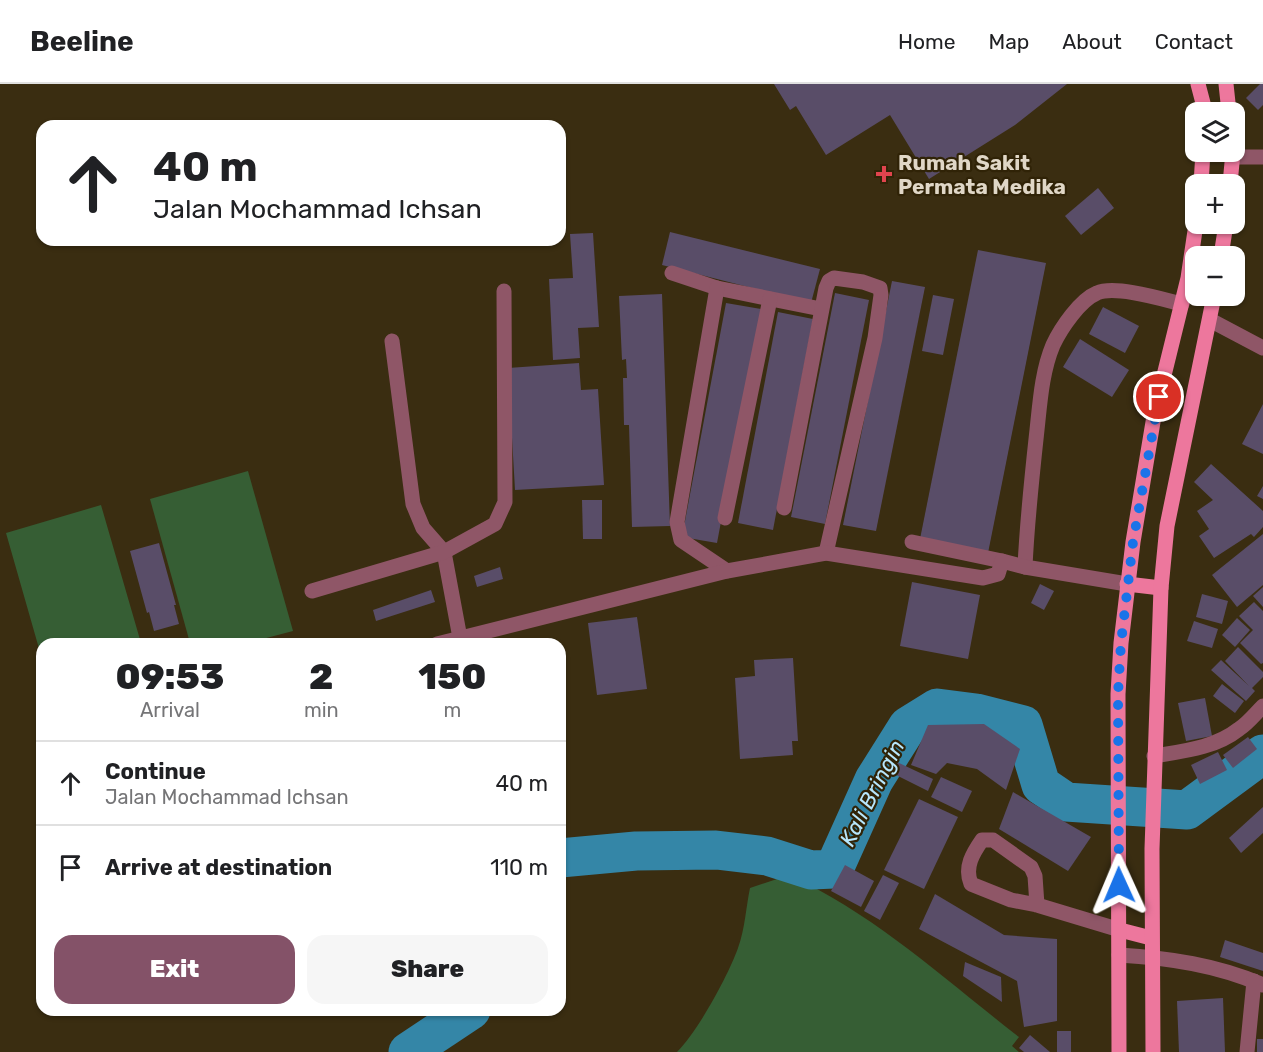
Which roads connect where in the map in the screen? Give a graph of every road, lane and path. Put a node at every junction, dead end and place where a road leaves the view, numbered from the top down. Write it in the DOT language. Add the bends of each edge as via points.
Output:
graph roads {
  1 [pos="1198,84"];
  2 [pos="1226,84"];
  3 [pos="1203,102"];
  4 [pos="1228,102"];
  5 [pos="1245,156"];
  6 [pos="1263,158"];
  7 [pos="1195,234"];
  8 [pos="672,273"];
  9 [pos="717,288"];
  10 [pos="504,291"];
  11 [pos="770,299"];
  12 [pos="1182,304"];
  13 [pos="1212,306"];
  14 [pos="821,309"];
  15 [pos="1210,320"];
  16 [pos="392,341"];
  17 [pos="1263,348"];
  18 [pos="784,508"];
  19 [pos="725,518"];
  20 [pos="912,542"];
  21 [pos="444,552"];
  22 [pos="826,553"];
  23 [pos="1002,561"];
  24 [pos="1025,567"];
  25 [pos="727,571"];
  26 [pos="1127,584"];
  27 [pos="1161,588"];
  28 [pos="312,591"];
  29 [pos="460,638"];
  30 [pos="1263,706"];
  31 [pos="1154,756"];
  32 [pos="1037,905"];
  33 [pos="1120,930"];
  34 [pos="1152,939"];
  35 [pos="1119,956"];
  36 [pos="1152,957"];
  37 [pos="1258,983"];
  38 [pos="1119,1052"];
  39 [pos="1153,1052"];
  40 [pos="1247,1052"];
  1 -- 3 [label="main road"];
  2 -- 4 [label="main road"];
  5 -- 6 [label="street"];
  7 -- 12 [label="main road"];
  8 -- 9 [label="street"];
  9 -- 11 [label="street"];
  9 -- 25 [label="street" via="677,522 681,540"];
  10 -- 21 [label="street" via="505,502 495,524"];
  11 -- 14 [label="street"];
  11 -- 19 [label="street"];
  12 -- 24 [label="street" via="1107,290 1095,293 1079,305 1053,344 1042,383"];
  12 -- 26 [label="main road" via="1154,416"];
  13 -- 15 [label="main road"];
  14 -- 18 [label="street"];
  14 -- 22 [label="street" via="826,288 834,278 880,288 875,338"];
  15 -- 17 [label="street"];
  15 -- 27 [label="main road" via="1167,526"];
  16 -- 21 [label="street" via="413,504 423,528"];
  20 -- 23 [label="street"];
  21 -- 28 [label="street"];
  21 -- 29 [label="street"];
  22 -- 23 [label="street" via="983,578 998,574"];
  22 -- 25 [label="street"];
  23 -- 24 [label="street"];
  24 -- 26 [label="street"];
  25 -- 29 [label="street"];
  26 -- 27 [label="main road"];
  26 -- 33 [label="main road" via="1120,653"];
  27 -- 31 [label="main road"];
  30 -- 31 [label="street" via="1240,729 1222,740"];
  31 -- 34 [label="main road"];
  32 -- 32 [label="street" via="1011,900 971,884 967,876 971,856 982,840 993,840 1030,867 1035,876"];
  32 -- 33 [label="street"];
  33 -- 34 [label="main road"];
  33 -- 35 [label="main road"];
  34 -- 36 [label="main road"];
  35 -- 36 [label="street"];
  35 -- 38 [label="main road"];
  36 -- 37 [label="street" via="1203,965"];
  36 -- 39 [label="main road"];
  37 -- 40 [label="street"];
}
